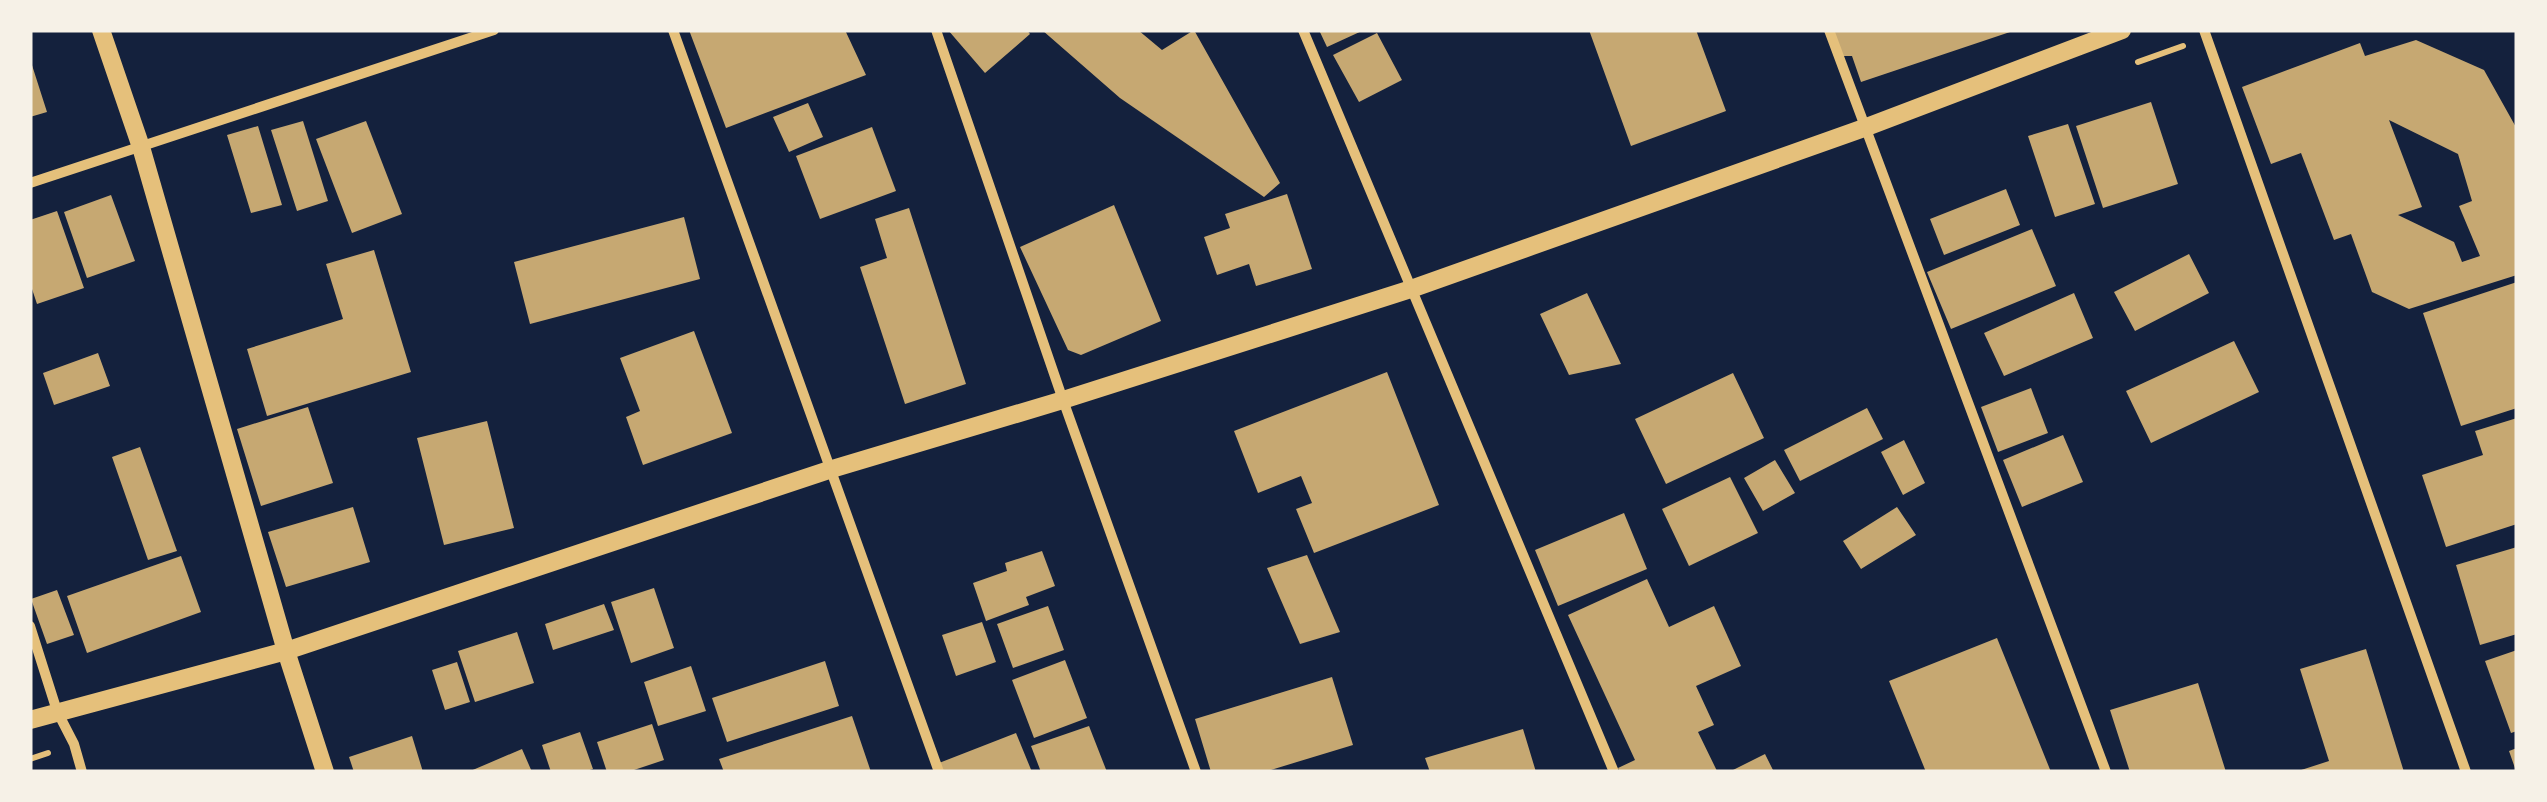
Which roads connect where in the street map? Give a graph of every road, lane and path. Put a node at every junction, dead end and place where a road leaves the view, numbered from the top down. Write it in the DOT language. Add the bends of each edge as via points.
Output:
graph roads {
  1 [pos="100,30"];
  2 [pos="494,30"];
  3 [pos="673,30"];
  4 [pos="936,30"];
  5 [pos="1303,30"];
  6 [pos="1828,30"];
  7 [pos="2122,30"];
  8 [pos="2204,30"];
  9 [pos="1864,128"];
  10 [pos="141,146"];
  11 [pos="30,182"];
  12 [pos="1411,288"];
  13 [pos="1063,400"];
  14 [pos="832,469"];
  15 [pos="30,626"];
  16 [pos="286,651"];
  17 [pos="58,712"];
  18 [pos="30,720"];
  19 [pos="45,754"];
  20 [pos="30,758"];
  21 [pos="82,772"];
  22 [pos="325,772"];
  23 [pos="939,772"];
  24 [pos="1196,772"];
  25 [pos="1614,772"];
  26 [pos="2106,772"];
  27 [pos="2466,772"];
  1 -- 10 [label="street"];
  2 -- 10 [label="street"];
  3 -- 14 [label="street"];
  4 -- 13 [label="street"];
  5 -- 12 [label="street"];
  6 -- 9 [label="street"];
  7 -- 9 [label="street"];
  8 -- 27 [label="street"];
  9 -- 12 [label="street"];
  9 -- 26 [label="street"];
  10 -- 11 [label="street"];
  10 -- 16 [label="street"];
  12 -- 13 [label="street"];
  12 -- 25 [label="street"];
  13 -- 14 [label="street"];
  13 -- 24 [label="street"];
  14 -- 16 [label="street"];
  14 -- 23 [label="street"];
  15 -- 17 [label="street"];
  16 -- 17 [label="street"];
  16 -- 22 [label="street"];
  17 -- 18 [label="street"];
  17 -- 21 [label="street"];
  19 -- 20 [label="path"];
}
